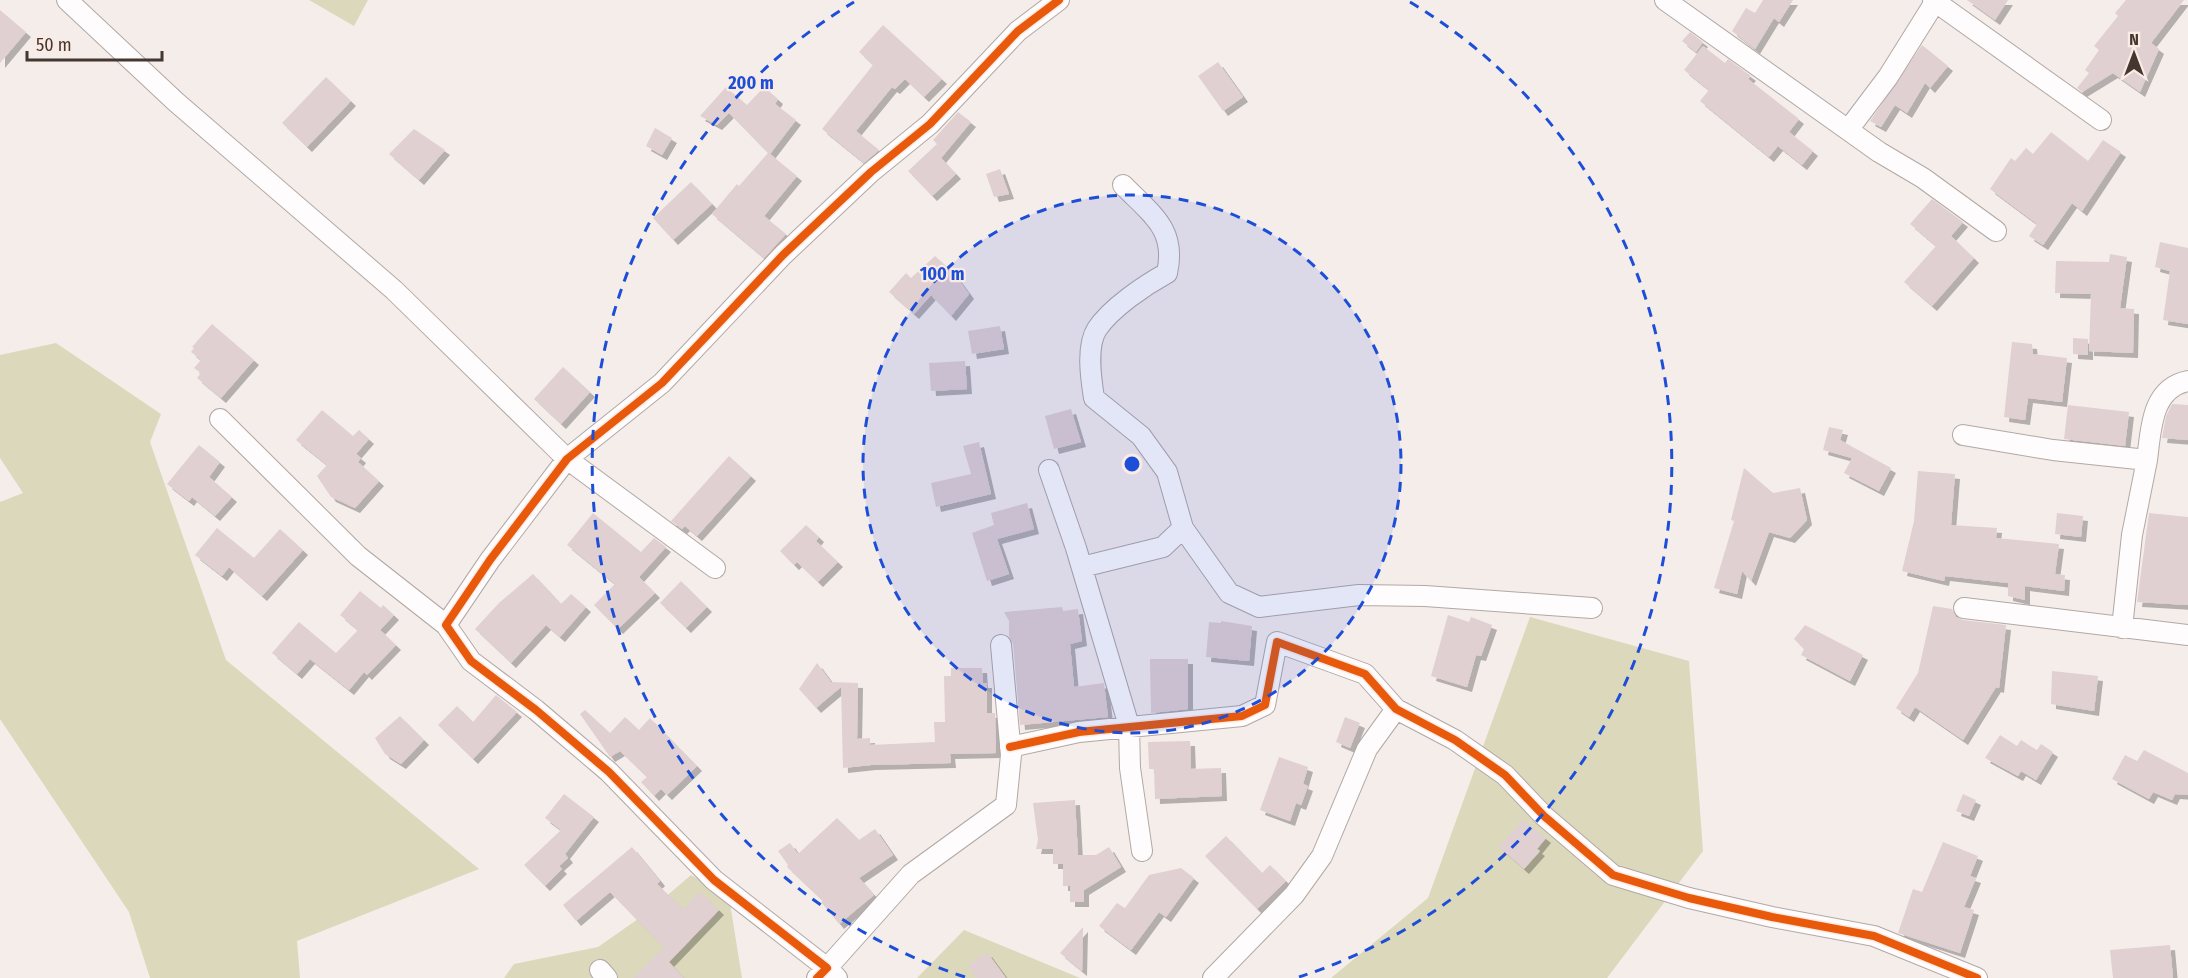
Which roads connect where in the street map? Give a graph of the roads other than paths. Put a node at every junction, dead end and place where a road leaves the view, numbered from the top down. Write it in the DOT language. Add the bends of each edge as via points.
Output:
graph roads {
  1 [pos="67,0"];
  2 [pos="1059,0"];
  3 [pos="1665,0"];
  4 [pos="1934,1"];
  5 [pos="2101,120"];
  6 [pos="1848,130"];
  7 [pos="1122,185"];
  8 [pos="1996,231"];
  9 [pos="2188,381"];
  10 [pos="220,419"];
  11 [pos="1963,435"];
  12 [pos="567,459"];
  13 [pos="2147,460"];
  14 [pos="1049,470"];
  15 [pos="1183,528"];
  16 [pos="1082,567"];
  17 [pos="715,568"];
  18 [pos="1592,608"];
  19 [pos="1964,608"];
  20 [pos="446,625"];
  21 [pos="2122,628"];
  22 [pos="2188,635"];
  23 [pos="1001,645"];
  24 [pos="1396,710"];
  25 [pos="1129,726"];
  26 [pos="1010,747"];
  27 [pos="1142,851"];
  28 [pos="827,975"];
  29 [pos="1212,978"];
  30 [pos="1977,978"];
  1 -- 12 [label="street" via="176,102 394,290"];
  2 -- 12 [label="street" via="1017,31 930,124 871,172 783,255 662,383"];
  3 -- 6 [label="street"];
  4 -- 5 [label="street"];
  4 -- 6 [label="street" via="1888,77"];
  6 -- 8 [label="street"];
  7 -- 15 [label="street" via="1164,228 1170,258 1167,273 1138,290 1096,329 1089,369 1094,398 1141,436 1167,472"];
  9 -- 13 [label="street" via="2168,389 2156,405"];
  10 -- 20 [label="street" via="358,556"];
  11 -- 13 [label="street"];
  12 -- 17 [label="street"];
  12 -- 20 [label="street"];
  13 -- 21 [label="street" via="2132,535"];
  14 -- 16 [label="street"];
  15 -- 16 [label="street" via="1163,547"];
  15 -- 18 [label="street" via="1229,593 1259,607 1359,595"];
  16 -- 25 [label="street"];
  19 -- 21 [label="street"];
  20 -- 28 [label="street" via="471,661 609,772 714,880"];
  21 -- 22 [label="street"];
  23 -- 26 [label="street"];
  24 -- 25 [label="street" via="1365,674 1277,642 1265,705 1242,716"];
  24 -- 29 [label="street" via="1367,749 1322,856 1294,895"];
  24 -- 30 [label="street" via="1455,740 1505,775 1544,816 1613,874 1699,901 1874,936"];
  25 -- 26 [label="street"];
  25 -- 27 [label="street" via="1130,768"];
  26 -- 28 [label="street" via="1006,805 911,874"];
}
